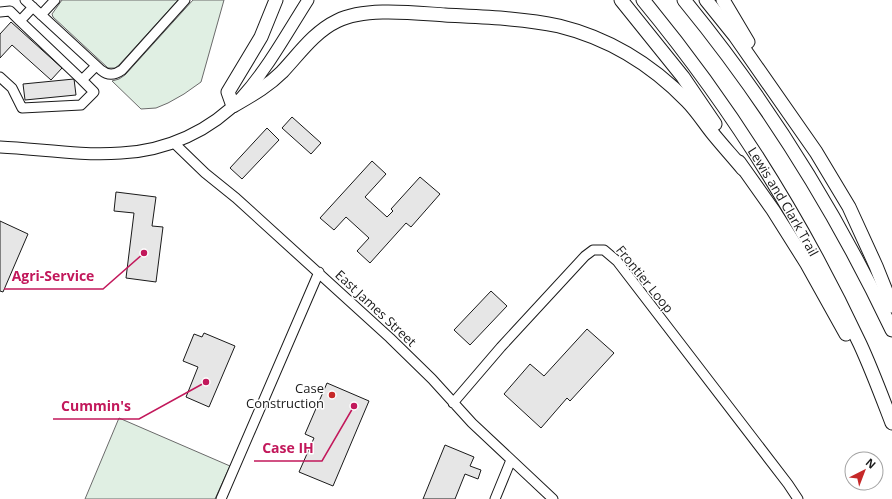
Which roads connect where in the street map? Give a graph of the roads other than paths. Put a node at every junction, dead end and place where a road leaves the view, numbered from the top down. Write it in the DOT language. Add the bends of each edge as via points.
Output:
graph roads {
  1 [pos="25,0"];
  2 [pos="55,0"];
  3 [pos="185,0"];
  4 [pos="276,0"];
  5 [pos="308,0"];
  6 [pos="621,0"];
  7 [pos="643,0"];
  8 [pos="684,0"];
  9 [pos="706,0"];
  10 [pos="723,0"];
  11 [pos="33,7"];
  12 [pos="0,12"];
  13 [pos="42,15"];
  14 [pos="20,21"];
  15 [pos="96,66"];
  16 [pos="0,77"];
  17 [pos="82,80"];
  18 [pos="784,104"];
  19 [pos="233,106"];
  20 [pos="174,143"];
  21 [pos="0,147"];
  22 [pos="743,169"];
  23 [pos="319,272"];
  24 [pos="892,306"];
  25 [pos="892,330"];
  26 [pos="883,400"];
  27 [pos="453,403"];
  28 [pos="892,423"];
  29 [pos="511,460"];
  30 [pos="221,499"];
  31 [pos="495,499"];
  32 [pos="553,499"];
  33 [pos="798,499"];
  1 -- 11 [label="street"];
  2 -- 13 [label="street"];
  3 -- 15 [label="street" via="120,71 107,74"];
  4 -- 19 [label="highway" via="261,36 228,92"];
  5 -- 19 [label="main road" via="252,86"];
  6 -- 22 [label="highway" via="700,101"];
  7 -- 26 [label="highway, Lewis and Clark Trail" via="702,77 767,173 828,280"];
  8 -- 25 [label="highway" via="722,46 790,144 865,274"];
  9 -- 18 [label="highway"];
  10 -- 18 [label="highway"];
  11 -- 13 [label="street"];
  11 -- 14 [label="street"];
  12 -- 14 [label="street" via="10,11"];
  13 -- 15 [label="street"];
  14 -- 17 [label="street"];
  15 -- 17 [label="street"];
  16 -- 17 [label="street" via="12,88 22,108 81,105 94,92"];
  18 -- 24 [label="highway" via="849,207"];
  19 -- 20 [label="main road" via="204,128"];
  19 -- 22 [label="highway" via="270,83 310,41 336,21 349,16 408,13 537,22 595,38 622,51 655,72 689,103"];
  20 -- 21 [label="main road" via="121,154"];
  20 -- 23 [label="street, East James Street"];
  22 -- 26 [label="highway" via="807,264"];
  23 -- 27 [label="street, East James Street" via="427,374"];
  23 -- 30 [label="street"];
  26 -- 28 [label="highway, Lewis and Clark Trail"];
  27 -- 29 [label="street, East James Street"];
  27 -- 33 [label="street, Frontier Loop" via="585,256 593,250 604,250 617,261"];
  29 -- 31 [label="street"];
  29 -- 32 [label="street, East James Street"];
}
